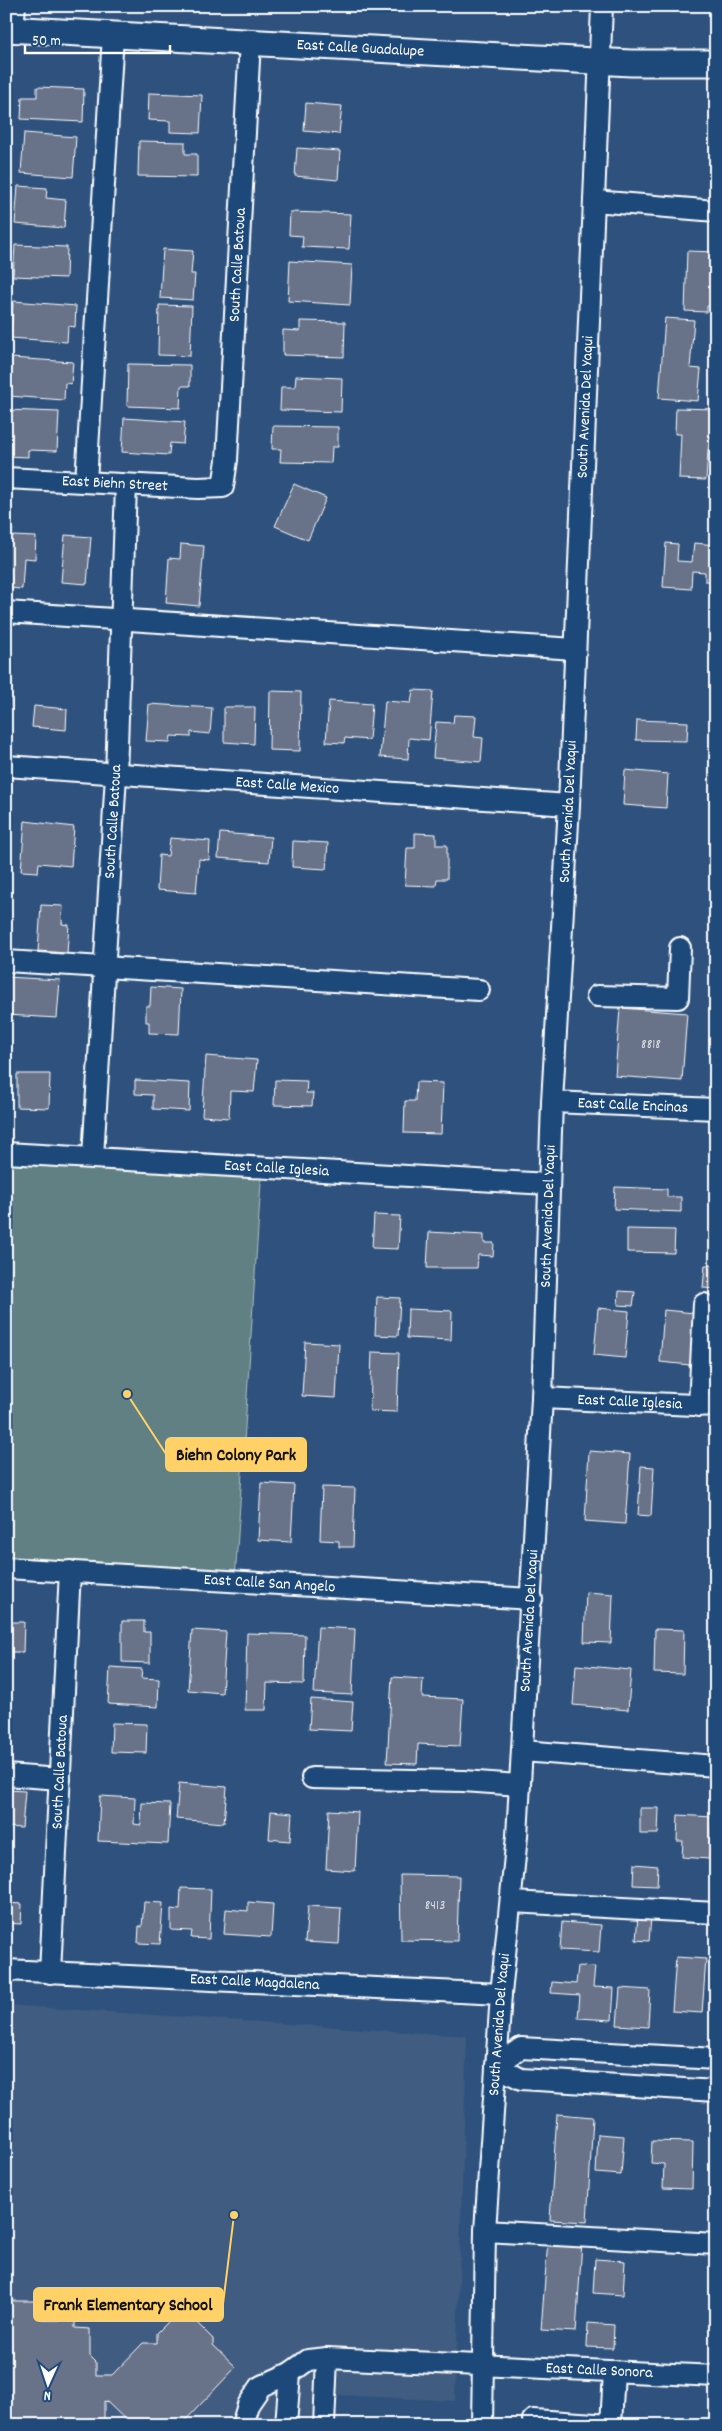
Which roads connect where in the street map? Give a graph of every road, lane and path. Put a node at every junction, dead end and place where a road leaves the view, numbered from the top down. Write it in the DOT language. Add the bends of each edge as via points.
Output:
graph roads {
  1 [pos="602,6"];
  2 [pos="11,21"];
  3 [pos="113,35"];
  4 [pos="250,42"];
  5 [pos="599,62"];
  6 [pos="716,63"];
  7 [pos="594,201"];
  8 [pos="716,211"];
  9 [pos="6,478"];
  10 [pos="86,482"];
  11 [pos="126,484"];
  12 [pos="224,487"];
  13 [pos="6,612"];
  14 [pos="122,620"];
  15 [pos="575,649"];
  16 [pos="6,766"];
  17 [pos="116,775"];
  18 [pos="569,804"];
  19 [pos="680,948"];
  20 [pos="6,961"];
  21 [pos="104,966"];
  22 [pos="479,990"];
  23 [pos="597,996"];
  24 [pos="552,1102"];
  25 [pos="716,1109"];
  26 [pos="6,1153"];
  27 [pos="93,1157"];
  28 [pos="548,1184"];
  29 [pos="704,1304"];
  30 [pos="542,1398"];
  31 [pos="707,1406"];
  32 [pos="6,1568"];
  33 [pos="70,1571"];
  34 [pos="532,1599"];
  35 [pos="522,1752"];
  36 [pos="716,1766"];
  37 [pos="6,1775"];
  38 [pos="312,1778"];
  39 [pos="60,1779"];
  40 [pos="520,1785"];
  41 [pos="511,1902"];
  42 [pos="716,1913"];
  43 [pos="6,1970"];
  44 [pos="50,1973"];
  45 [pos="501,1994"];
  46 [pos="716,2059"];
  47 [pos="496,2066"];
  48 [pos="716,2091"];
  49 [pos="485,2231"];
  50 [pos="716,2244"];
  51 [pos="327,2358"];
  52 [pos="482,2364"];
  53 [pos="614,2371"];
  54 [pos="290,2373"];
  55 [pos="716,2376"];
  56 [pos="533,2420"];
  57 [pos="286,2424"];
  58 [pos="242,2425"];
  59 [pos="324,2425"];
  60 [pos="482,2425"];
  61 [pos="611,2425"];
  1 -- 5 [label="street, South Avenida Del Yaqui"];
  2 -- 3 [label="main road, East Calle Guadalupe"];
  3 -- 4 [label="main road, East Calle Guadalupe"];
  3 -- 10 [label="street"];
  4 -- 5 [label="main road, East Calle Guadalupe"];
  4 -- 12 [label="street, South Calle Batoua"];
  5 -- 6 [label="main road, East Calle Guadalupe"];
  5 -- 7 [label="street, South Avenida Del Yaqui"];
  7 -- 8 [label="street"];
  7 -- 15 [label="street, South Avenida Del Yaqui"];
  9 -- 10 [label="street, East Biehn Street"];
  10 -- 11 [label="street, East Biehn Street"];
  11 -- 12 [label="street, East Biehn Street"];
  11 -- 14 [label="street, South Calle Batoua"];
  13 -- 14 [label="street"];
  14 -- 15 [label="street"];
  14 -- 17 [label="street, South Calle Batoua"];
  15 -- 18 [label="street, South Avenida Del Yaqui"];
  16 -- 17 [label="street, East Calle Mexico"];
  17 -- 18 [label="street, East Calle Mexico"];
  17 -- 21 [label="street, South Calle Batoua"];
  18 -- 24 [label="street, South Avenida Del Yaqui"];
  19 -- 23 [label="street" via="678,998"];
  20 -- 21 [label="street"];
  21 -- 22 [label="street"];
  21 -- 27 [label="street, South Calle Batoua"];
  24 -- 25 [label="street, East Calle Encinas"];
  24 -- 28 [label="street, South Avenida Del Yaqui"];
  26 -- 27 [label="street, East Calle Iglesia"];
  27 -- 28 [label="street, East Calle Iglesia"];
  28 -- 30 [label="street, South Avenida Del Yaqui"];
  29 -- 31 [label="street"];
  30 -- 31 [label="street, East Calle Iglesia"];
  30 -- 34 [label="street, South Avenida Del Yaqui"];
  32 -- 33 [label="street, East Calle San Angelo"];
  33 -- 34 [label="street, East Calle San Angelo"];
  33 -- 39 [label="street, South Calle Batoua"];
  34 -- 35 [label="street, South Avenida Del Yaqui"];
  35 -- 36 [label="street"];
  35 -- 40 [label="street, South Avenida Del Yaqui"];
  37 -- 39 [label="street"];
  38 -- 40 [label="street"];
  39 -- 44 [label="street, South Calle Batoua"];
  40 -- 41 [label="street, South Avenida Del Yaqui"];
  41 -- 42 [label="street"];
  41 -- 45 [label="street, South Avenida Del Yaqui"];
  43 -- 44 [label="street, East Calle Magdalena"];
  44 -- 45 [label="street, East Calle Magdalena"];
  45 -- 47 [label="street, South Avenida Del Yaqui"];
  46 -- 47 [label="street" via="521,2048"];
  47 -- 48 [label="street" via="521,2080"];
  47 -- 49 [label="street, South Avenida Del Yaqui"];
  49 -- 50 [label="street"];
  49 -- 52 [label="street, South Avenida Del Yaqui"];
  51 -- 52 [label="street, East Calle Sonora"];
  51 -- 54 [label="street, East Calle Sonora" via="308,2360"];
  51 -- 59 [label="street"];
  52 -- 53 [label="street, East Calle Sonora"];
  52 -- 60 [label="street, South Avenida Del Yaqui"];
  53 -- 55 [label="street, East Calle Sonora"];
  53 -- 61 [label="street"];
  54 -- 57 [label="street"];
  54 -- 58 [label="street, East Calle Sonora" via="261,2386 248,2405"];
  56 -- 61 [label="street"];
}
